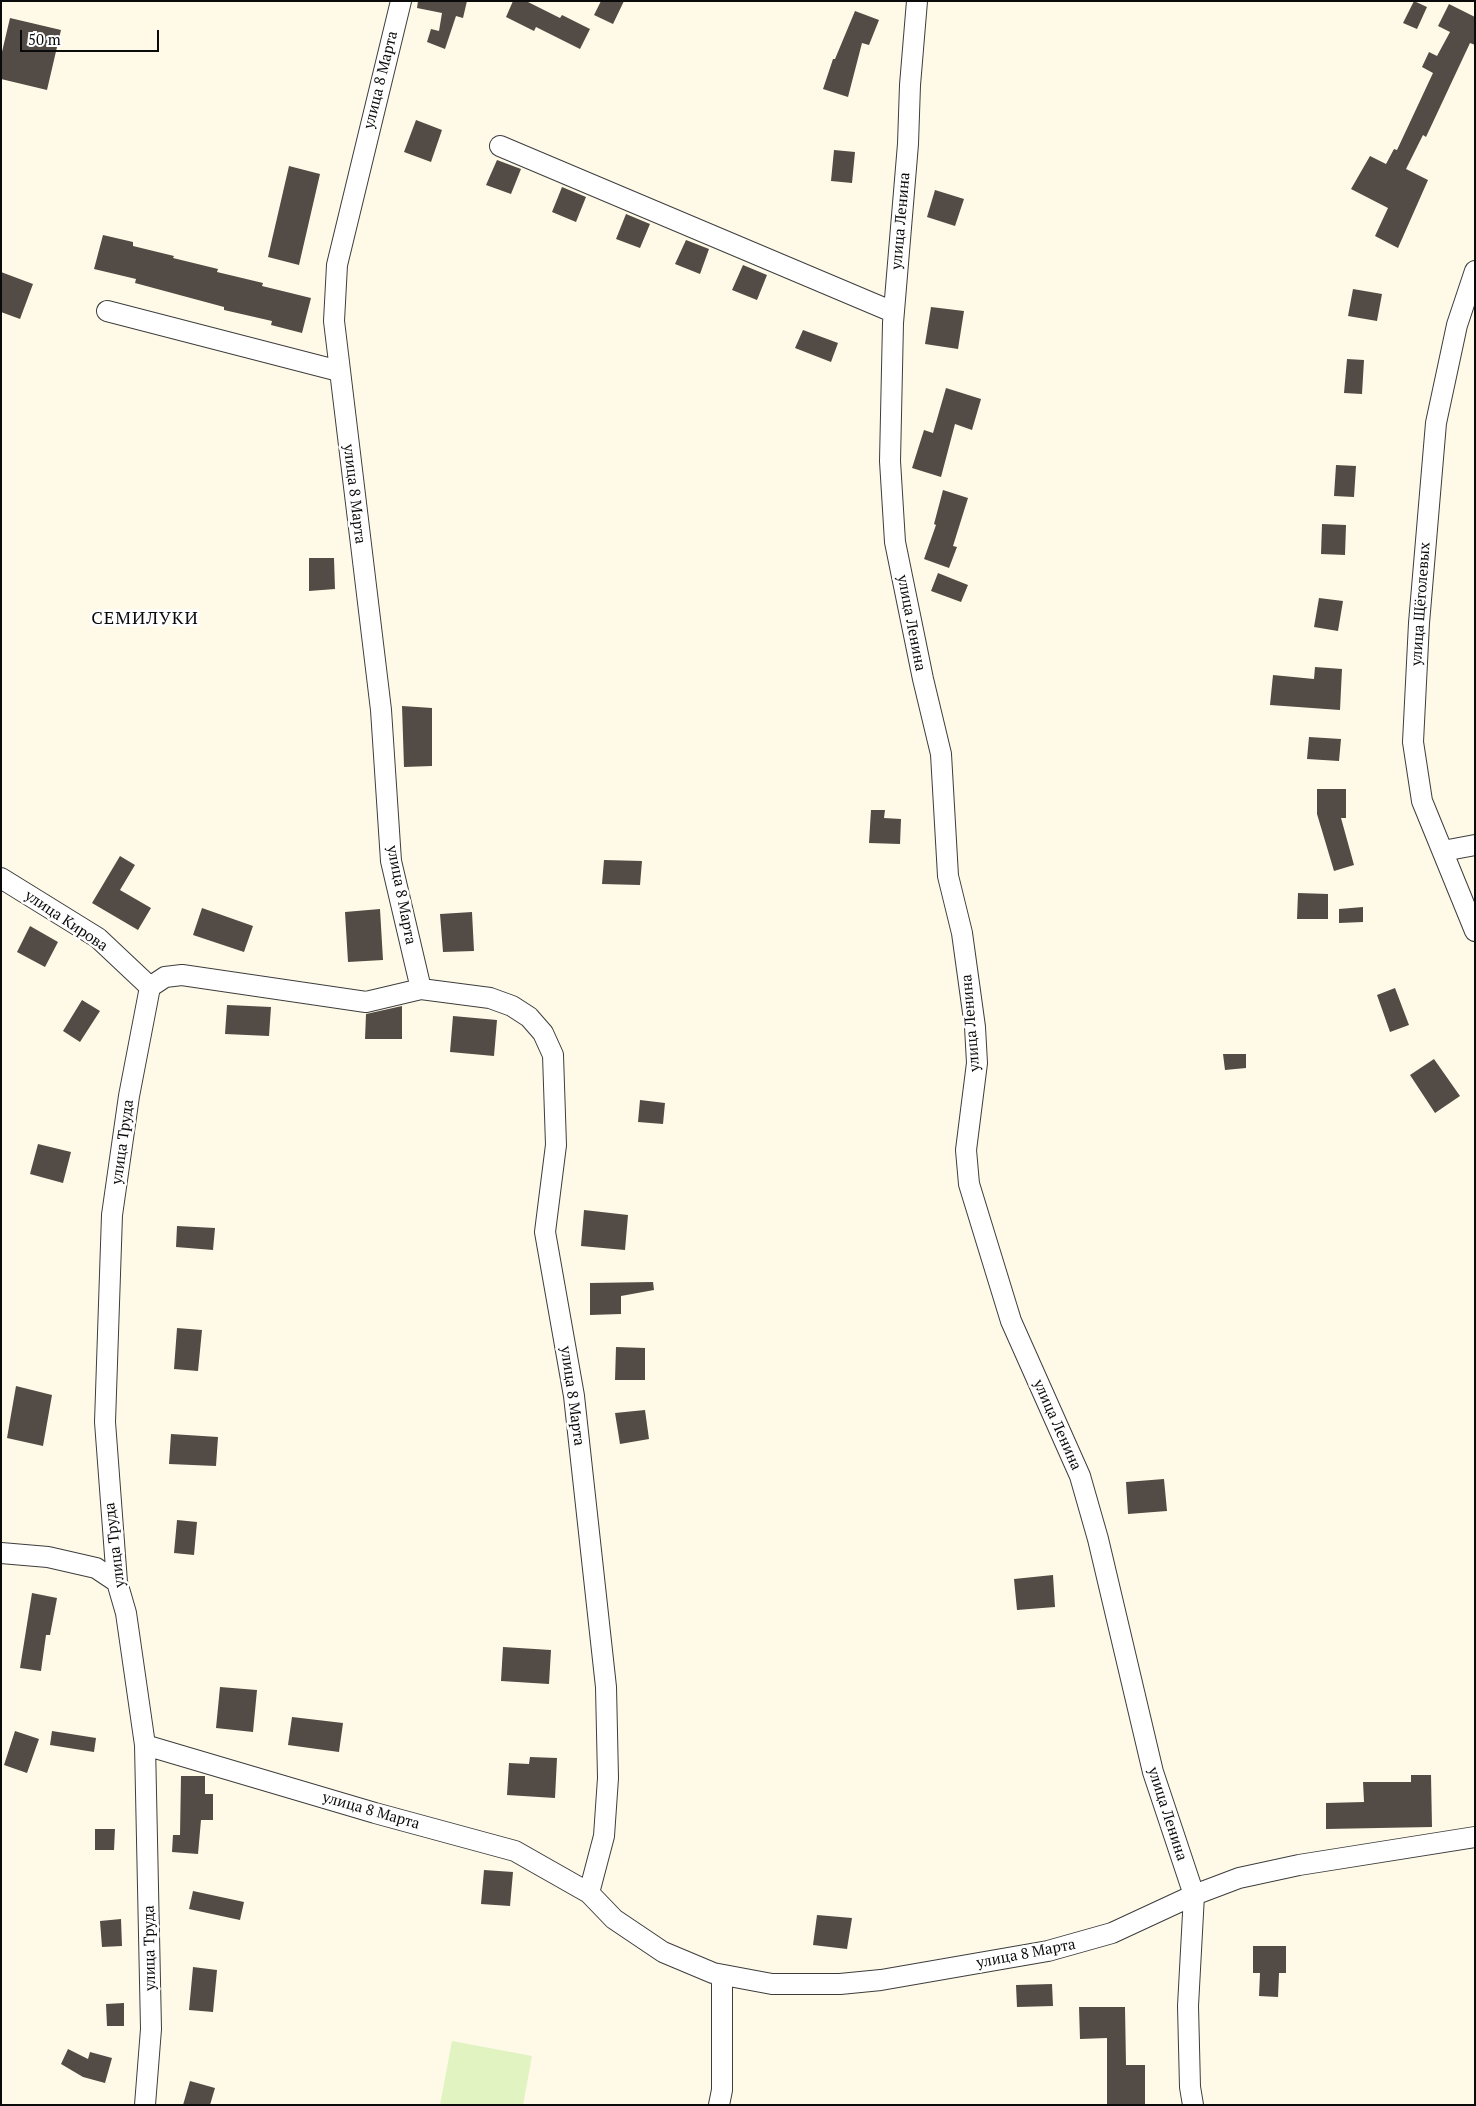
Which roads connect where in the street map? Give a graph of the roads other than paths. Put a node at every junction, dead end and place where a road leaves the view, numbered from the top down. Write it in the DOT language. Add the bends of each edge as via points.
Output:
graph roads {
  1 [pos="400,1"];
  2 [pos="917,1"];
  3 [pos="500,146"];
  4 [pos="1475,271"];
  5 [pos="107,311"];
  6 [pos="893,312"];
  7 [pos="339,371"];
  8 [pos="1475,845"];
  9 [pos="1443,851"];
  10 [pos="1,878"];
  11 [pos="1475,931"];
  12 [pos="150,987"];
  13 [pos="421,989"];
  14 [pos="1,1553"];
  15 [pos="117,1582"];
  16 [pos="145,1745"];
  17 [pos="1475,1837"];
  18 [pos="589,1893"];
  19 [pos="1194,1895"];
  20 [pos="722,1975"];
  21 [pos="144,2105"];
  22 [pos="719,2105"];
  23 [pos="1193,2105"];
  1 -- 7 [label="street, улица 8 Марта" via="337,265 334,321"];
  2 -- 6 [label="street, улица Ленина"];
  3 -- 6 [label="street"];
  4 -- 9 [label="street, улица Щёголевых" via="1457,326 1436,423 1419,623 1413,742 1422,801"];
  5 -- 7 [label="street"];
  6 -- 19 [label="street, улица Ленина" via="890,461 895,542 941,754 948,876 962,933 975,1027 977,1063 966,1150 969,1184 1011,1321 1080,1476 1153,1772"];
  7 -- 13 [label="street, улица 8 Марта" via="381,710 391,861"];
  8 -- 9 [label="street"];
  9 -- 11 [label="street, улица Щёголевых"];
  10 -- 12 [label="street, улица Кирова" via="98,938"];
  12 -- 13 [label="street, улица 8 Марта" via="165,977 182,975 366,1002"];
  12 -- 15 [label="street, улица Труда" via="129,1096 112,1215 105,1422"];
  13 -- 18 [label="street, улица 8 Марта" via="490,998 512,1006 529,1017 543,1033 553,1055 556,1144 545,1232 574,1396 606,1687 608,1778 604,1836"];
  14 -- 15 [label="street" via="48,1557 96,1568"];
  15 -- 16 [label="street, улица Труда" via="128,1622"];
  16 -- 18 [label="street, улица 8 Марта" via="515,1851"];
  16 -- 21 [label="street, улица Труда" via="151,2029"];
  17 -- 19 [label="street, улица 8 Марта" via="1282,1868 1240,1878"];
  18 -- 20 [label="street, улица 8 Марта" via="614,1918 663,1952"];
  19 -- 20 [label="street, улица 8 Марта" via="1112,1934 1082,1943 881,1980 772,1984"];
  19 -- 23 [label="street, улица Ленина" via="1188,2006"];
  20 -- 22 [label="street" via="722,2090"];
}
